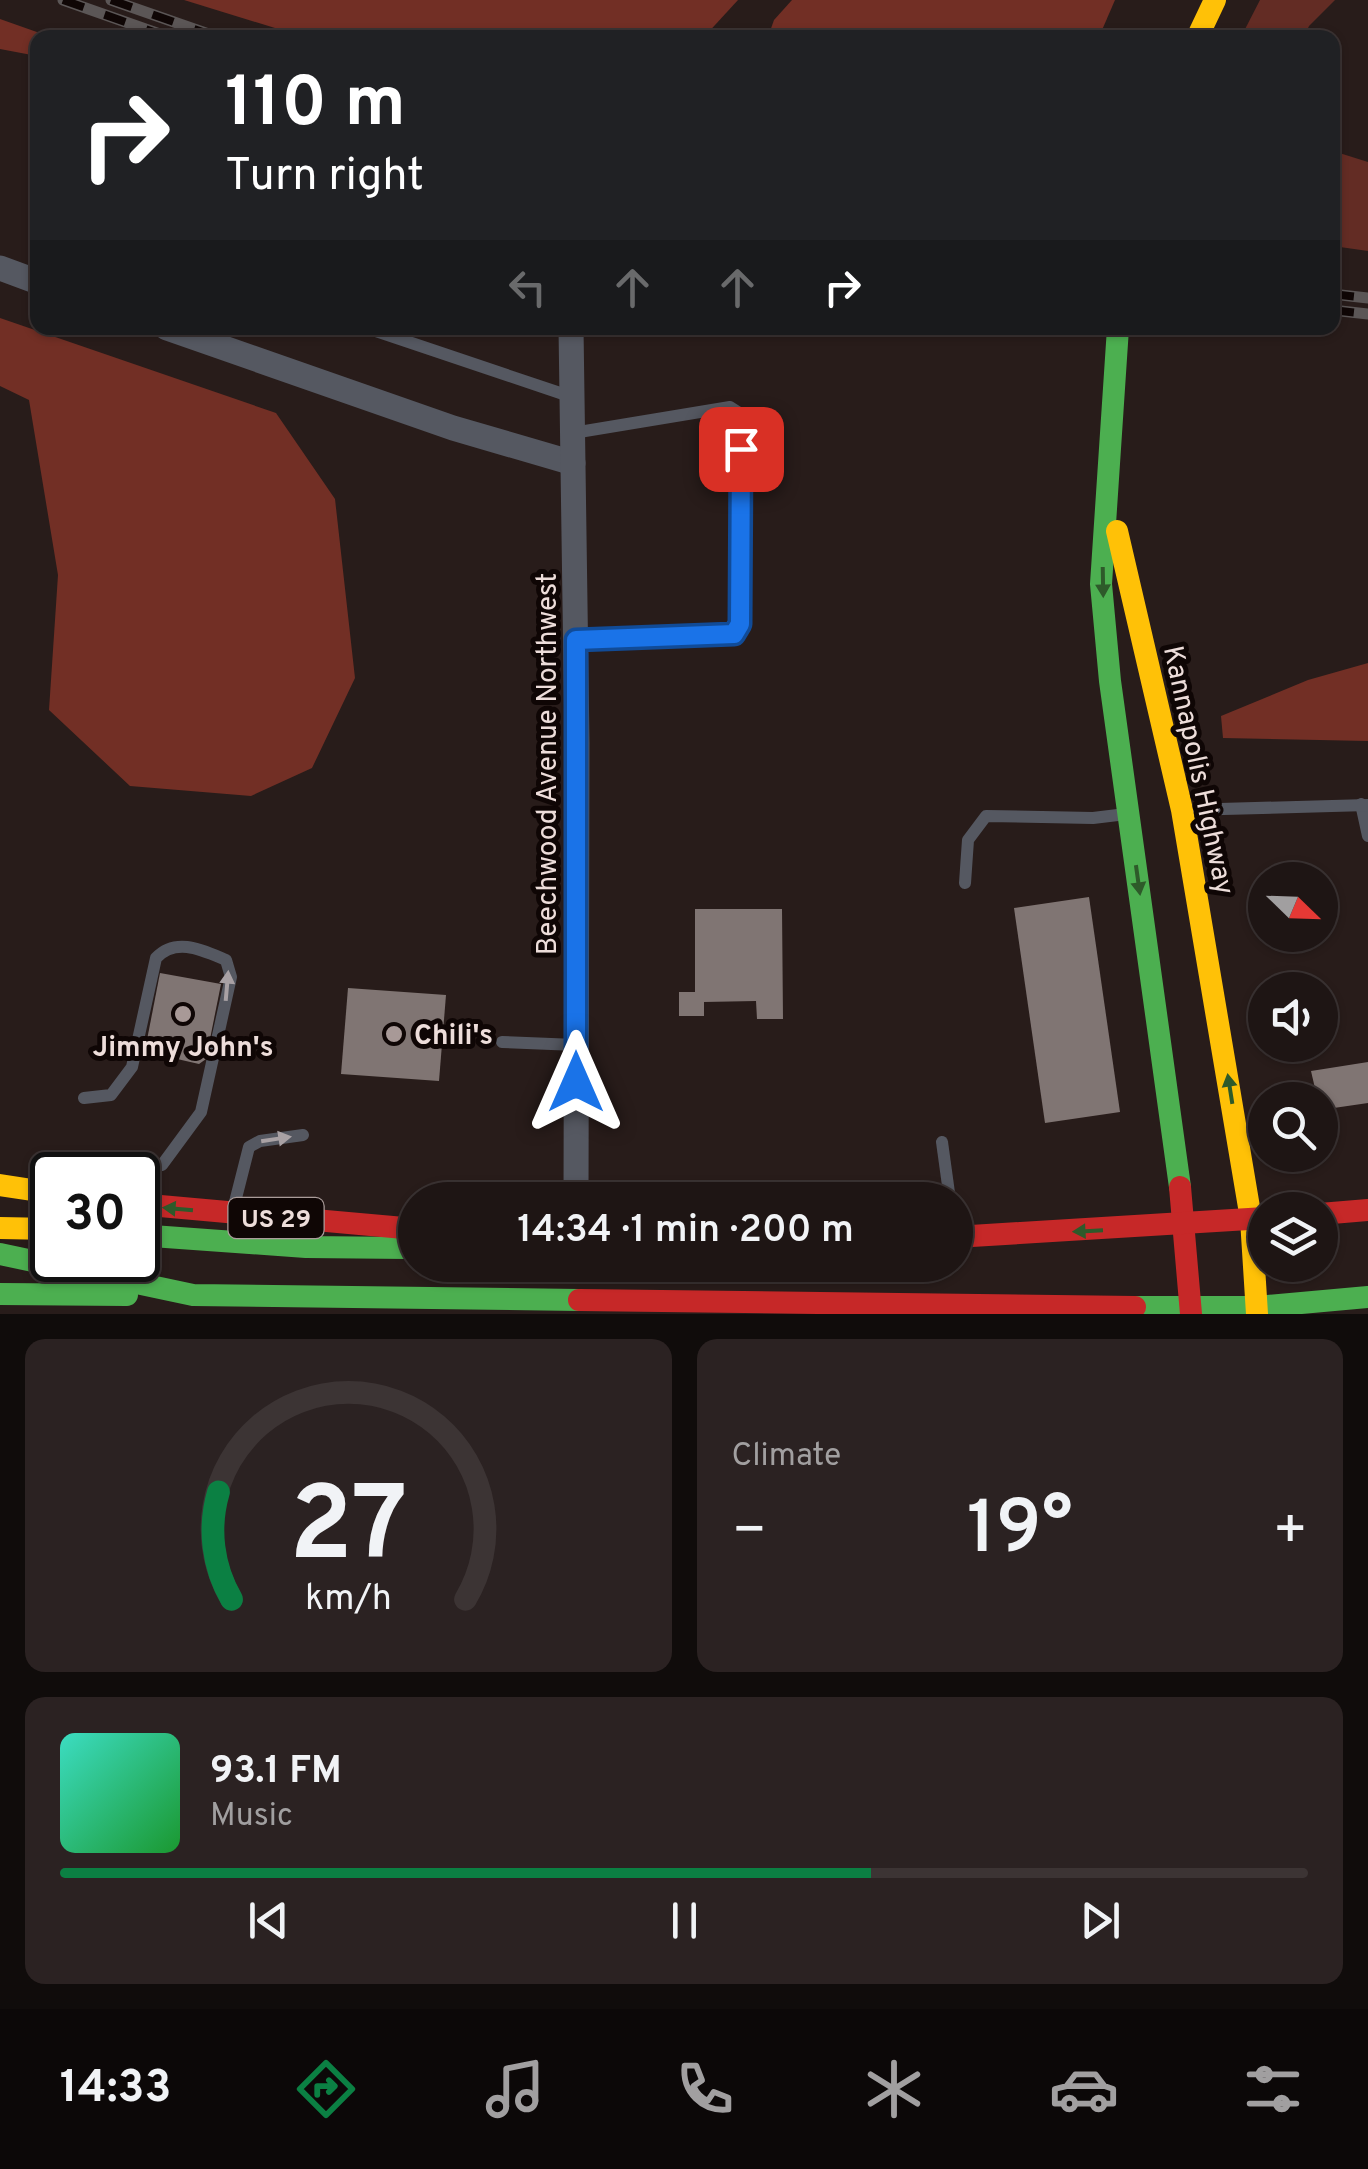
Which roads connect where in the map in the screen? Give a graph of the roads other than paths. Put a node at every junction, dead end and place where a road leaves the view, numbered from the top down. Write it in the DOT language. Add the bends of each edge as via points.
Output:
graph roads {
  1 [pos="1214,0"];
  2 [pos="1201,30"];
  3 [pos="0,268"];
  4 [pos="30,279"];
  5 [pos="188,335"];
  6 [pos="389,335"];
  7 [pos="571,335"];
  8 [pos="1117,335"];
  9 [pos="572,397"];
  10 [pos="572,434"];
  11 [pos="573,463"];
  12 [pos="1107,485"];
  13 [pos="576,640"];
  14 [pos="1364,804"];
  15 [pos="1182,810"];
  16 [pos="1129,814"];
  17 [pos="1368,836"];
  18 [pos="965,883"];
  19 [pos="502,1042"];
  20 [pos="576,1045"];
  21 [pos="84,1098"];
  22 [pos="303,1135"];
  23 [pos="942,1142"];
  24 [pos="162,1165"];
  25 [pos="576,1182"];
  26 [pos="948,1182"];
  27 [pos="0,1185"];
  28 [pos="30,1190"];
  29 [pos="1253,1192"];
  30 [pos="160,1206"];
  31 [pos="1368,1210"];
  32 [pos="1338,1212"];
  33 [pos="233,1214"];
  34 [pos="1248,1220"];
  35 [pos="1185,1224"];
  36 [pos="0,1228"];
  37 [pos="398,1228"];
  38 [pos="30,1229"];
  39 [pos="973,1235"];
  40 [pos="160,1238"];
  41 [pos="398,1248"];
  42 [pos="0,1254"];
  43 [pos="1257,1282"];
  44 [pos="0,1294"];
  45 [pos="193,1295"];
  46 [pos="1368,1296"];
  47 [pos="1190,1311"];
  48 [pos="1257,1311"];
  1 -- 2 [label="main road"];
  3 -- 4 [label="street"];
  5 -- 11 [label="street"];
  6 -- 9 [label="lane"];
  7 -- 9 [label="street, Beechwood Avenue Northwest"];
  8 -- 12 [label="main road, Kannapolis Highway"];
  9 -- 10 [label="street, Beechwood Avenue Northwest"];
  10 -- 11 [label="street, Beechwood Avenue Northwest"];
  10 -- 13 [label="lane" via="730,407 741,414 740,624 734,634"];
  11 -- 13 [label="street, Beechwood Avenue Northwest"];
  12 -- 15 [label="main road, Kannapolis Highway"];
  12 -- 16 [label="main road, Kannapolis Highway, one-way" via="1101,584"];
  13 -- 20 [label="street, Beechwood Avenue Northwest"];
  14 -- 15 [label="lane"];
  14 -- 17 [label="lane"];
  29 -- 15 [label="main road, Kannapolis Highway, one-way"];
  16 -- 18 [label="lane" via="986,816 968,840"];
  16 -- 35 [label="main road, Kannapolis Highway, one-way"];
  19 -- 20 [label="lane"];
  20 -- 25 [label="street, Beechwood Avenue Northwest"];
  24 -- 21 [label="lane, one-way" via="201,1112 231,977 226,960 178,945 165,948 156,958 132,1067 112,1096"];
  33 -- 22 [label="lane, one-way" via="249,1147"];
  23 -- 26 [label="lane"];
  27 -- 28 [label="main road"];
  33 -- 30 [label="main road, US 29, one-way"];
  31 -- 32 [label="main road"];
  33 -- 37 [label="main road, US 29"];
  34 -- 35 [label="main road"];
  35 -- 39 [label="main road, one-way"];
  35 -- 47 [label="main road, Kannapolis Highway"];
  36 -- 38 [label="main road"];
  40 -- 41 [label="main road"];
  42 -- 45 [label="main road"];
  43 -- 48 [label="main road, Kannapolis Highway"];
  44 -- 45 [label="main road"];
  45 -- 47 [label="main road"];
  46 -- 48 [label="main road"];
  47 -- 48 [label="main road"];
}
